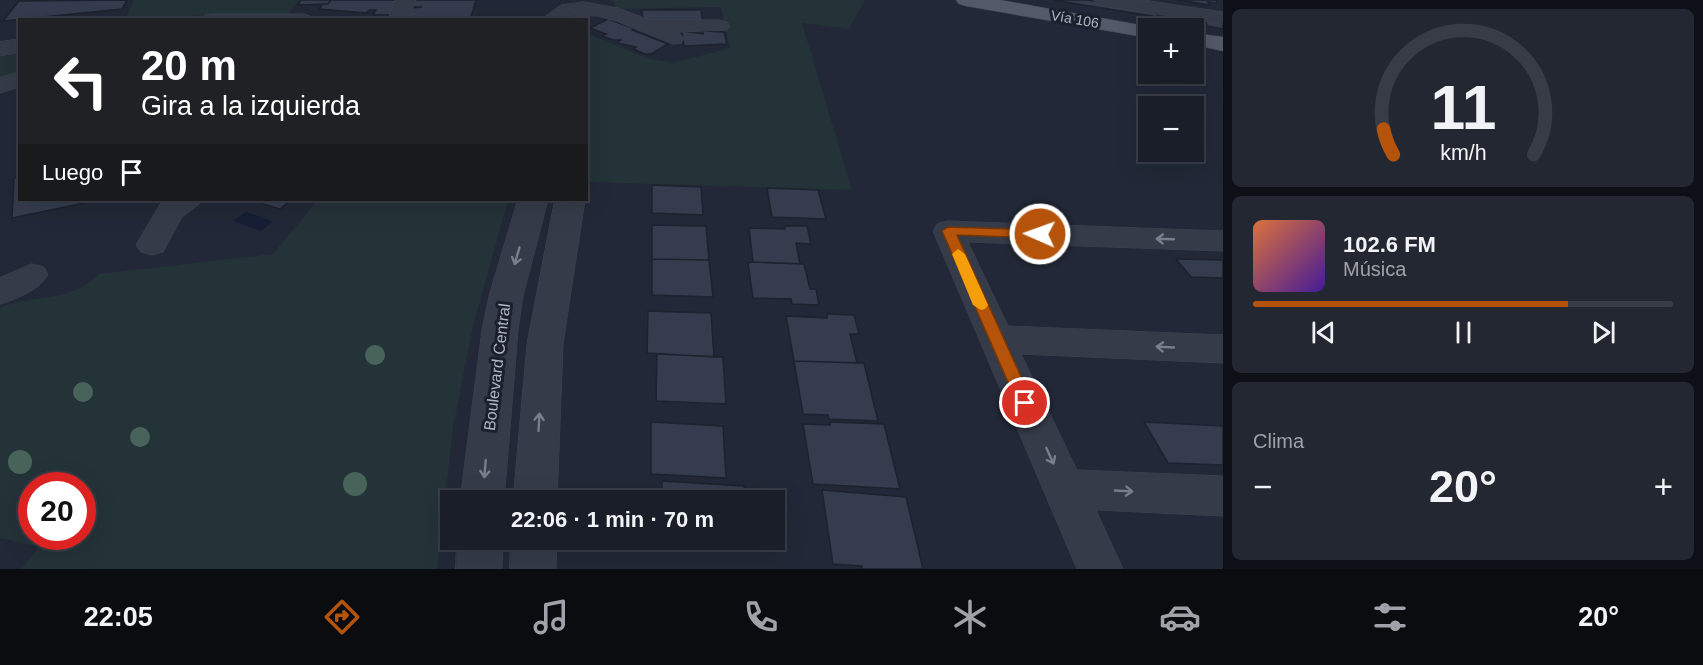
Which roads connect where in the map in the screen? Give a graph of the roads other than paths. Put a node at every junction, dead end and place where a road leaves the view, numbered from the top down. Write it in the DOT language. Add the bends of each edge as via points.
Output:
graph roads {
  1 [pos="406,0"];
  2 [pos="966,0"];
  3 [pos="1104,0"];
  4 [pos="399,18"];
  5 [pos="553,18"];
  6 [pos="1223,19"];
  7 [pos="647,26"];
  8 [pos="720,26"];
  9 [pos="1138,30"];
  10 [pos="673,38"];
  11 [pos="1204,41"];
  12 [pos="1223,44"];
  13 [pos="18,45"];
  14 [pos="0,49"];
  15 [pos="18,80"];
  16 [pos="0,86"];
  17 [pos="185,201"];
  18 [pos="533,201"];
  19 [pos="570,201"];
  20 [pos="1223,241"];
  21 [pos="152,245"];
  22 [pos="32,275"];
  23 [pos="0,292"];
  24 [pos="995,339"];
  25 [pos="1223,349"];
  26 [pos="1066,489"];
  27 [pos="483,490"];
  28 [pos="536,490"];
  29 [pos="1223,496"];
  30 [pos="480,550"];
  31 [pos="534,550"];
  32 [pos="479,569"];
  33 [pos="533,569"];
  34 [pos="1100,569"];
  1 -- 4 [label="street"];
  2 -- 9 [label="main road, Vía 106"];
  3 -- 6 [label="street"];
  5 -- 7 [label="street" via="569,9 612,13"];
  7 -- 8 [label="street"];
  7 -- 10 [label="street"];
  11 -- 12 [label="main road"];
  13 -- 14 [label="street"];
  15 -- 16 [label="street"];
  17 -- 21 [label="street" via="170,211"];
  18 -- 27 [label="street, Boulevard Central, one-way" via="500,330"];
  28 -- 19 [label="street, one-way" via="550,301"];
  20 -- 24 [label="street, one-way" via="948,231"];
  22 -- 23 [label="street"];
  25 -- 24 [label="street, one-way"];
  24 -- 26 [label="street, one-way"];
  26 -- 29 [label="street, one-way"];
  26 -- 34 [label="street"];
  30 -- 32 [label="street"];
  31 -- 33 [label="street"];
}
